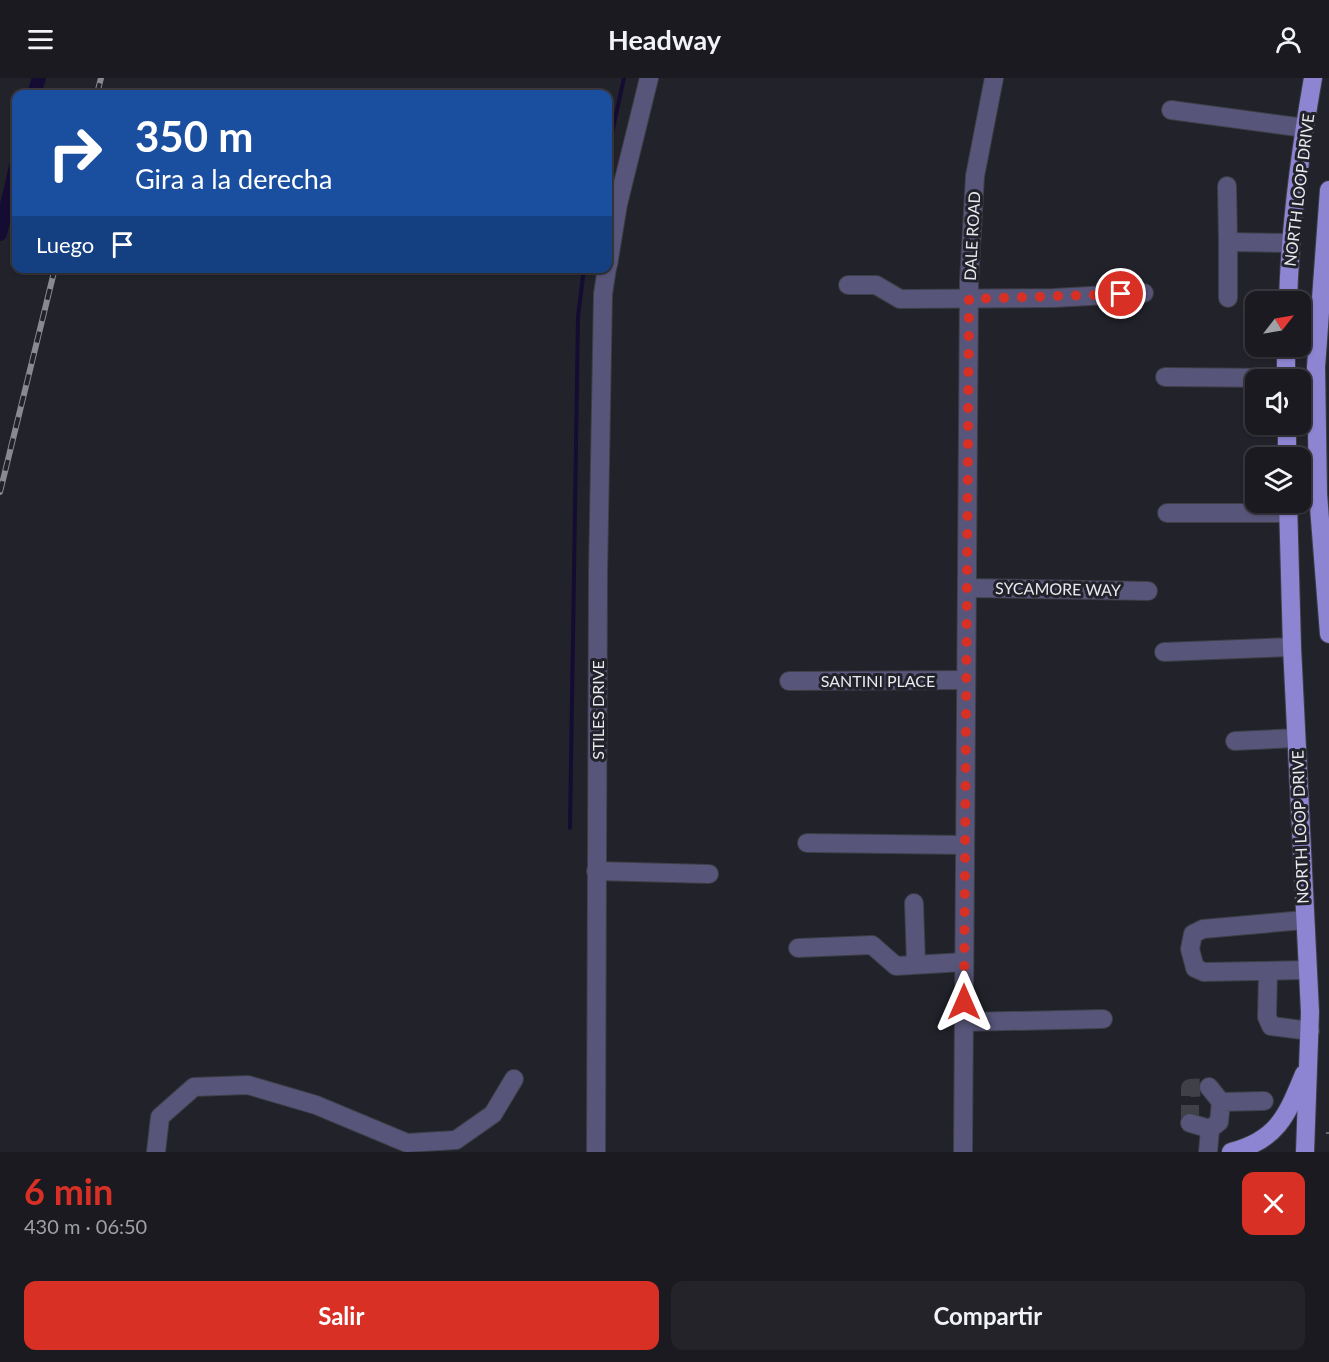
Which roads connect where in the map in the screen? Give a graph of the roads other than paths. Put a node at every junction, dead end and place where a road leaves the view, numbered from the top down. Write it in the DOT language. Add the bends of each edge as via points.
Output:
graph roads {
  1 [pos="649,78"];
  2 [pos="994,78"];
  3 [pos="1313,78"];
  4 [pos="1171,110"];
  5 [pos="1305,128"];
  6 [pos="1227,186"];
  7 [pos="1329,190"];
  8 [pos="612,238"];
  9 [pos="1228,242"];
  10 [pos="1291,243"];
  11 [pos="606,273"];
  12 [pos="848,285"];
  13 [pos="1289,291"];
  14 [pos="1144,293"];
  15 [pos="1228,298"];
  16 [pos="969,299"];
  17 [pos="1166,377"];
  18 [pos="1245,378"];
  19 [pos="1311,454"];
  20 [pos="1317,454"];
  21 [pos="1245,510"];
  22 [pos="1167,513"];
  23 [pos="1288,513"];
  24 [pos="968,588"];
  25 [pos="1148,591"];
  26 [pos="1329,634"];
  27 [pos="1292,646"];
  28 [pos="1164,652"];
  29 [pos="966,680"];
  30 [pos="789,681"];
  31 [pos="1296,738"];
  32 [pos="1235,741"];
  33 [pos="807,843"];
  34 [pos="965,845"];
  35 [pos="596,871"];
  36 [pos="709,874"];
  37 [pos="914,903"];
  38 [pos="1304,920"];
  39 [pos="798,948"];
  40 [pos="964,962"];
  41 [pos="916,964"];
  42 [pos="1307,970"];
  43 [pos="1268,971"];
  44 [pos="1103,1019"];
  45 [pos="964,1022"];
  46 [pos="1310,1031"];
  47 [pos="1309,1061"];
  48 [pos="514,1079"];
  49 [pos="1209,1087"];
  50 [pos="1264,1101"];
  51 [pos="1221,1102"];
  52 [pos="1190,1123"];
  53 [pos="1210,1129"];
  54 [pos="156,1152"];
  55 [pos="596,1152"];
  56 [pos="957,1152"];
  57 [pos="963,1152"];
  58 [pos="1208,1152"];
  59 [pos="1231,1152"];
  60 [pos="1305,1152"];
  1 -- 8 [label="street, STILES DRIVE"];
  2 -- 16 [label="street, DALE ROAD" via="975,176"];
  3 -- 5 [label="main road, NORTH LOOP DRIVE"];
  4 -- 5 [label="street"];
  5 -- 10 [label="main road, NORTH LOOP DRIVE"];
  6 -- 9 [label="street"];
  7 -- 20 [label="main road, NORTH LOOP DRIVE" via="1316,367"];
  9 -- 10 [label="street"];
  9 -- 15 [label="street"];
  10 -- 13 [label="main road, NORTH LOOP DRIVE"];
  11 -- 35 [label="street, STILES DRIVE" via="599,438"];
  12 -- 16 [label="street" via="876,285 900,299"];
  14 -- 16 [label="street"];
  16 -- 24 [label="street, DALE ROAD"];
  17 -- 18 [label="street"];
  19 -- 20 [label="main road"];
  20 -- 26 [label="main road, NORTH LOOP DRIVE"];
  21 -- 22 [label="street"];
  23 -- 27 [label="main road, NORTH LOOP DRIVE"];
  24 -- 25 [label="street, SYCAMORE WAY"];
  24 -- 29 [label="street, DALE ROAD"];
  27 -- 28 [label="street"];
  27 -- 31 [label="main road, NORTH LOOP DRIVE"];
  29 -- 30 [label="street, SANTINI PLACE"];
  29 -- 34 [label="street, DALE ROAD"];
  31 -- 32 [label="street"];
  31 -- 38 [label="main road, NORTH LOOP DRIVE"];
  33 -- 34 [label="street"];
  34 -- 40 [label="street, DALE ROAD"];
  35 -- 36 [label="street"];
  35 -- 55 [label="street, STILES DRIVE"];
  37 -- 41 [label="street"];
  38 -- 42 [label="main road, NORTH LOOP DRIVE"];
  38 -- 43 [label="street" via="1203,929 1193,934 1190,949 1195,968 1204,972"];
  39 -- 41 [label="street" via="872,945 896,966"];
  40 -- 41 [label="street"];
  40 -- 45 [label="street, DALE ROAD"];
  42 -- 43 [label="street"];
  42 -- 46 [label="main road, NORTH LOOP DRIVE"];
  43 -- 46 [label="street" via="1271,1026"];
  44 -- 45 [label="street"];
  45 -- 57 [label="street, DALE ROAD"];
  46 -- 47 [label="main road, NORTH LOOP DRIVE"];
  47 -- 59 [label="main road" via="1281,1125 1261,1140"];
  47 -- 60 [label="main road, NORTH LOOP DRIVE"];
  48 -- 54 [label="street" via="493,1113 456,1140 407,1143 316,1105 248,1085 194,1087 160,1117"];
  49 -- 51 [label="street"];
  50 -- 51 [label="street"];
  51 -- 53 [label="street" via="1219,1122"];
  52 -- 53 [label="street"];
  53 -- 58 [label="street"];
  56 -- 57 [label="street"];
}
